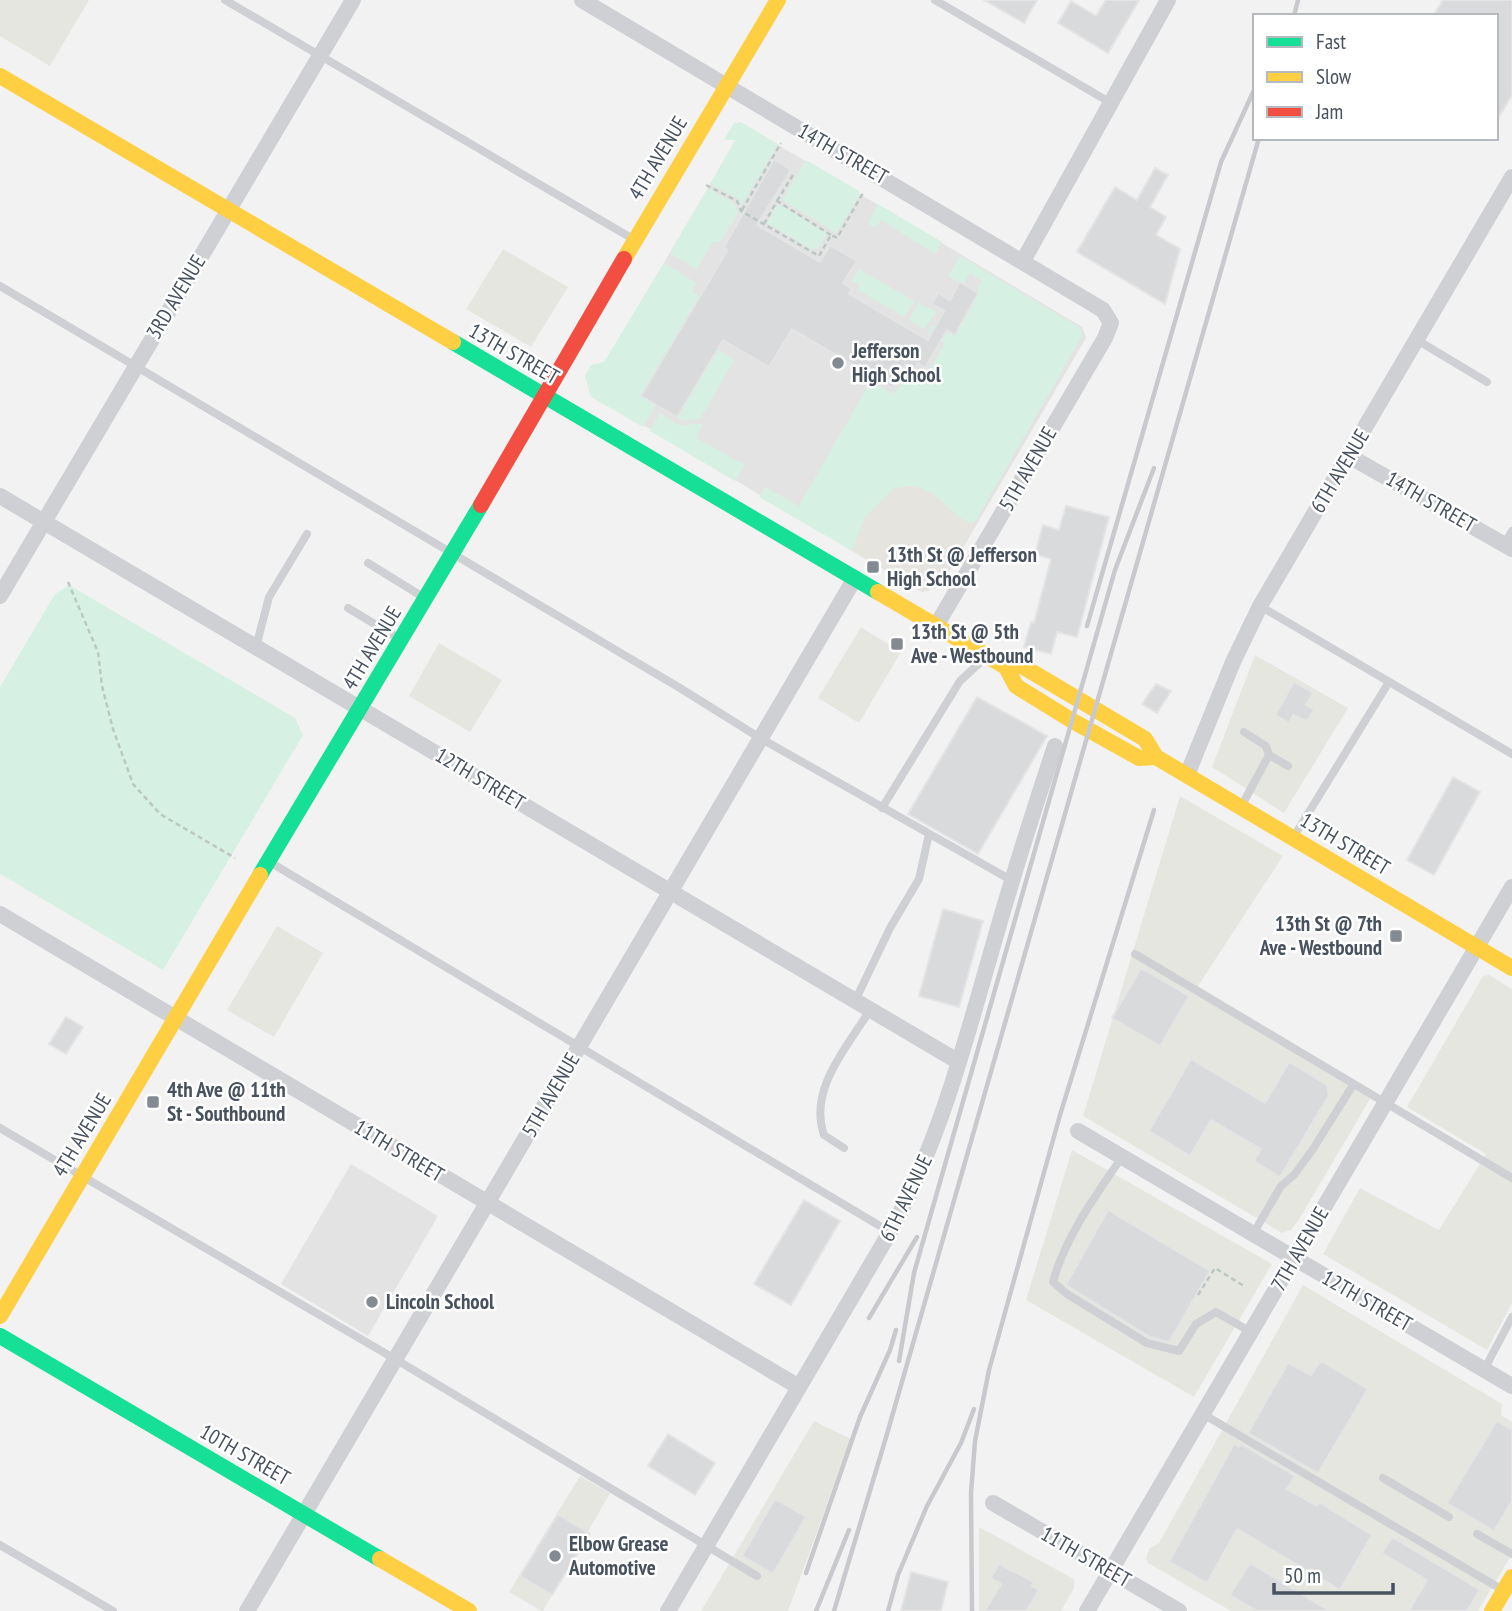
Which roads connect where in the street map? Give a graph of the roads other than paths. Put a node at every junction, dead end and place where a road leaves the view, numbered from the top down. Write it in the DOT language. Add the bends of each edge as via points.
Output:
graph roads {
  1 [pos="225,0"];
  2 [pos="353,0"];
  3 [pos="582,0"];
  4 [pos="778,0"];
  5 [pos="935,0"];
  6 [pos="1168,0"];
  7 [pos="320,56"];
  8 [pos="0,76"];
  9 [pos="727,86"];
  10 [pos="1111,103"];
  11 [pos="1512,177"];
  12 [pos="228,210"];
  13 [pos="634,240"];
  14 [pos="1023,261"];
  15 [pos="0,286"];
  16 [pos="1103,310"];
  17 [pos="1417,340"];
  18 [pos="135,366"];
  19 [pos="1487,382"];
  20 [pos="545,396"];
  21 [pos="1349,456"];
  22 [pos="0,496"];
  23 [pos="43,522"];
  24 [pos="307,534"];
  25 [pos="1509,541"];
  26 [pos="452,554"];
  27 [pos="368,564"];
  28 [pos="855,578"];
  29 [pos="0,596"];
  30 [pos="426,598"];
  31 [pos="1260,607"];
  32 [pos="348,608"];
  33 [pos="936,626"];
  34 [pos="401,640"];
  35 [pos="256,647"];
  36 [pos="987,656"];
  37 [pos="1389,682"];
  38 [pos="360,708"];
  39 [pos="1244,732"];
  40 [pos="760,738"];
  41 [pos="1055,746"];
  42 [pos="1512,754"];
  43 [pos="1269,755"];
  44 [pos="1288,766"];
  45 [pos="1187,775"];
  46 [pos="1241,807"];
  47 [pos="882,808"];
  48 [pos="929,834"];
  49 [pos="1293,838"];
  50 [pos="268,861"];
  51 [pos="1011,880"];
  52 [pos="1512,887"];
  53 [pos="670,892"];
  54 [pos="0,914"];
  55 [pos="1477,947"];
  56 [pos="1135,954"];
  57 [pos="1512,968"];
  58 [pos="855,1001"];
  59 [pos="870,1010"];
  60 [pos="176,1018"];
  61 [pos="579,1047"];
  62 [pos="959,1062"];
  63 [pos="1353,1085"];
  64 [pos="1385,1104"];
  65 [pos="0,1128"];
  66 [pos="1078,1131"];
  67 [pos="844,1148"];
  68 [pos="1122,1157"];
  69 [pos="82,1177"];
  70 [pos="1512,1178"];
  71 [pos="487,1204"];
  72 [pos="890,1232"];
  73 [pos="1253,1234"];
  74 [pos="1294,1258"];
  75 [pos="0,1316"];
  76 [pos="1512,1317"];
  77 [pos="1251,1332"];
  78 [pos="0,1336"];
  79 [pos="395,1359"];
  80 [pos="1484,1370"];
  81 [pos="1512,1386"];
  82 [pos="799,1387"];
  83 [pos="1203,1414"];
  84 [pos="1383,1478"];
  85 [pos="993,1503"];
  86 [pos="304,1514"];
  87 [pos="1449,1517"];
  88 [pos="1477,1534"];
  89 [pos="707,1544"];
  90 [pos="0,1545"];
  91 [pos="1512,1554"];
  92 [pos="1111,1571"];
  93 [pos="757,1576"];
  94 [pos="1509,1588"];
  95 [pos="113,1611"];
  96 [pos="247,1611"];
  97 [pos="469,1611"];
  98 [pos="668,1611"];
  99 [pos="1087,1611"];
  100 [pos="1179,1611"];
  101 [pos="1492,1611"];
  1 -- 7 [label="lane"];
  2 -- 7 [label="street, 3RD AVENUE"];
  3 -- 9 [label="street, 14TH STREET"];
  4 -- 9 [label="street, 4TH AVENUE"];
  5 -- 10 [label="lane"];
  6 -- 10 [label="street"];
  7 -- 12 [label="street, 3RD AVENUE"];
  7 -- 13 [label="lane"];
  8 -- 12 [label="street, 13TH STREET"];
  9 -- 13 [label="street, 4TH AVENUE"];
  9 -- 14 [label="street, 14TH STREET"];
  10 -- 14 [label="street"];
  11 -- 17 [label="street, 6TH AVENUE"];
  12 -- 18 [label="street, 3RD AVENUE"];
  12 -- 20 [label="street, 13TH STREET"];
  13 -- 20 [label="street, 4TH AVENUE"];
  14 -- 16 [label="street, 14TH STREET"];
  15 -- 18 [label="lane"];
  16 -- 33 [label="street, 5TH AVENUE" via="1111,323 1105,338"];
  17 -- 19 [label="lane"];
  17 -- 21 [label="street, 6TH AVENUE"];
  18 -- 23 [label="street, 3RD AVENUE"];
  18 -- 26 [label="lane"];
  20 -- 26 [label="street, 4TH AVENUE"];
  20 -- 28 [label="street, 13TH STREET"];
  21 -- 25 [label="street, 14TH STREET"];
  21 -- 31 [label="street, 6TH AVENUE"];
  22 -- 23 [label="street, 12TH STREET"];
  23 -- 29 [label="street, 3RD AVENUE"];
  23 -- 35 [label="street, 12TH STREET"];
  24 -- 35 [label="lane" via="269,597"];
  26 -- 30 [label="street, 4TH AVENUE"];
  26 -- 40 [label="lane"];
  27 -- 30 [label="lane"];
  28 -- 33 [label="street, 13TH STREET"];
  28 -- 40 [label="street, 5TH AVENUE"];
  30 -- 34 [label="street, 4TH AVENUE"];
  31 -- 37 [label="lane"];
  31 -- 45 [label="street, 6TH AVENUE"];
  32 -- 34 [label="lane"];
  33 -- 36 [label="street, 13TH STREET"];
  34 -- 38 [label="street, 4TH AVENUE"];
  35 -- 38 [label="street, 12TH STREET"];
  36 -- 45 [label="street, 13TH STREET" via="1006,667 1016,686 1071,720 1139,758 1156,757"];
  36 -- 47 [label="lane" via="960,681"];
  37 -- 42 [label="lane"];
  37 -- 49 [label="lane"];
  38 -- 50 [label="street, 4TH AVENUE"];
  38 -- 53 [label="street, 12TH STREET"];
  39 -- 43 [label="lane" via="1266,746"];
  40 -- 47 [label="lane"];
  40 -- 53 [label="street, 5TH AVENUE"];
  41 -- 51 [label="street, 6TH AVENUE"];
  43 -- 44 [label="lane"];
  43 -- 46 [label="lane"];
  45 -- 46 [label="street, 13TH STREET"];
  46 -- 49 [label="street, 13TH STREET"];
  47 -- 48 [label="lane"];
  48 -- 51 [label="lane"];
  48 -- 58 [label="lane" via="919,879"];
  49 -- 55 [label="street, 13TH STREET"];
  50 -- 60 [label="street, 4TH AVENUE"];
  50 -- 61 [label="lane"];
  51 -- 62 [label="street, 6TH AVENUE"];
  52 -- 55 [label="street, 7TH AVENUE"];
  53 -- 58 [label="street, 12TH STREET"];
  53 -- 61 [label="street, 5TH AVENUE"];
  54 -- 60 [label="street, 11TH STREET"];
  55 -- 57 [label="street, 13TH STREET"];
  55 -- 64 [label="street, 7TH AVENUE"];
  56 -- 63 [label="lane"];
  58 -- 59 [label="street, 12TH STREET"];
  59 -- 62 [label="street, 12TH STREET"];
  59 -- 67 [label="lane" via="821,1097 824,1135"];
  60 -- 69 [label="street, 4TH AVENUE"];
  60 -- 71 [label="street, 11TH STREET"];
  61 -- 71 [label="street, 5TH AVENUE"];
  61 -- 72 [label="lane"];
  62 -- 72 [label="street, 6TH AVENUE" via="930,1147"];
  63 -- 64 [label="lane"];
  63 -- 73 [label="lane"];
  64 -- 70 [label="lane"];
  64 -- 74 [label="street, 7TH AVENUE"];
  65 -- 69 [label="lane"];
  66 -- 68 [label="street, 12TH STREET"];
  68 -- 73 [label="street, 12TH STREET"];
  68 -- 77 [label="lane" via="1096,1195 1053,1282 1147,1343 1166,1348 1179,1351 1196,1324 1216,1312"];
  69 -- 75 [label="street, 4TH AVENUE"];
  69 -- 79 [label="lane"];
  71 -- 79 [label="street, 5TH AVENUE"];
  71 -- 82 [label="street, 11TH STREET"];
  72 -- 82 [label="street, 6TH AVENUE"];
  73 -- 74 [label="street, 12TH STREET"];
  74 -- 77 [label="street, 7TH AVENUE"];
  74 -- 80 [label="street, 12TH STREET"];
  76 -- 80 [label="lane"];
  77 -- 83 [label="street, 7TH AVENUE"];
  78 -- 86 [label="street, 10TH STREET"];
  79 -- 86 [label="street, 5TH AVENUE"];
  79 -- 89 [label="lane"];
  80 -- 81 [label="street, 12TH STREET"];
  82 -- 89 [label="street, 6TH AVENUE"];
  83 -- 92 [label="street, 7TH AVENUE"];
  83 -- 94 [label="lane"];
  84 -- 87 [label="lane"];
  85 -- 92 [label="street, 11TH STREET"];
  86 -- 96 [label="street, 5TH AVENUE"];
  86 -- 97 [label="street, 10TH STREET"];
  88 -- 91 [label="lane"];
  89 -- 93 [label="lane"];
  89 -- 98 [label="street, 6TH AVENUE"];
  90 -- 95 [label="lane"];
  92 -- 99 [label="street, 7TH AVENUE"];
  92 -- 100 [label="street, 11TH STREET"];
  94 -- 101 [label="street"];
}
